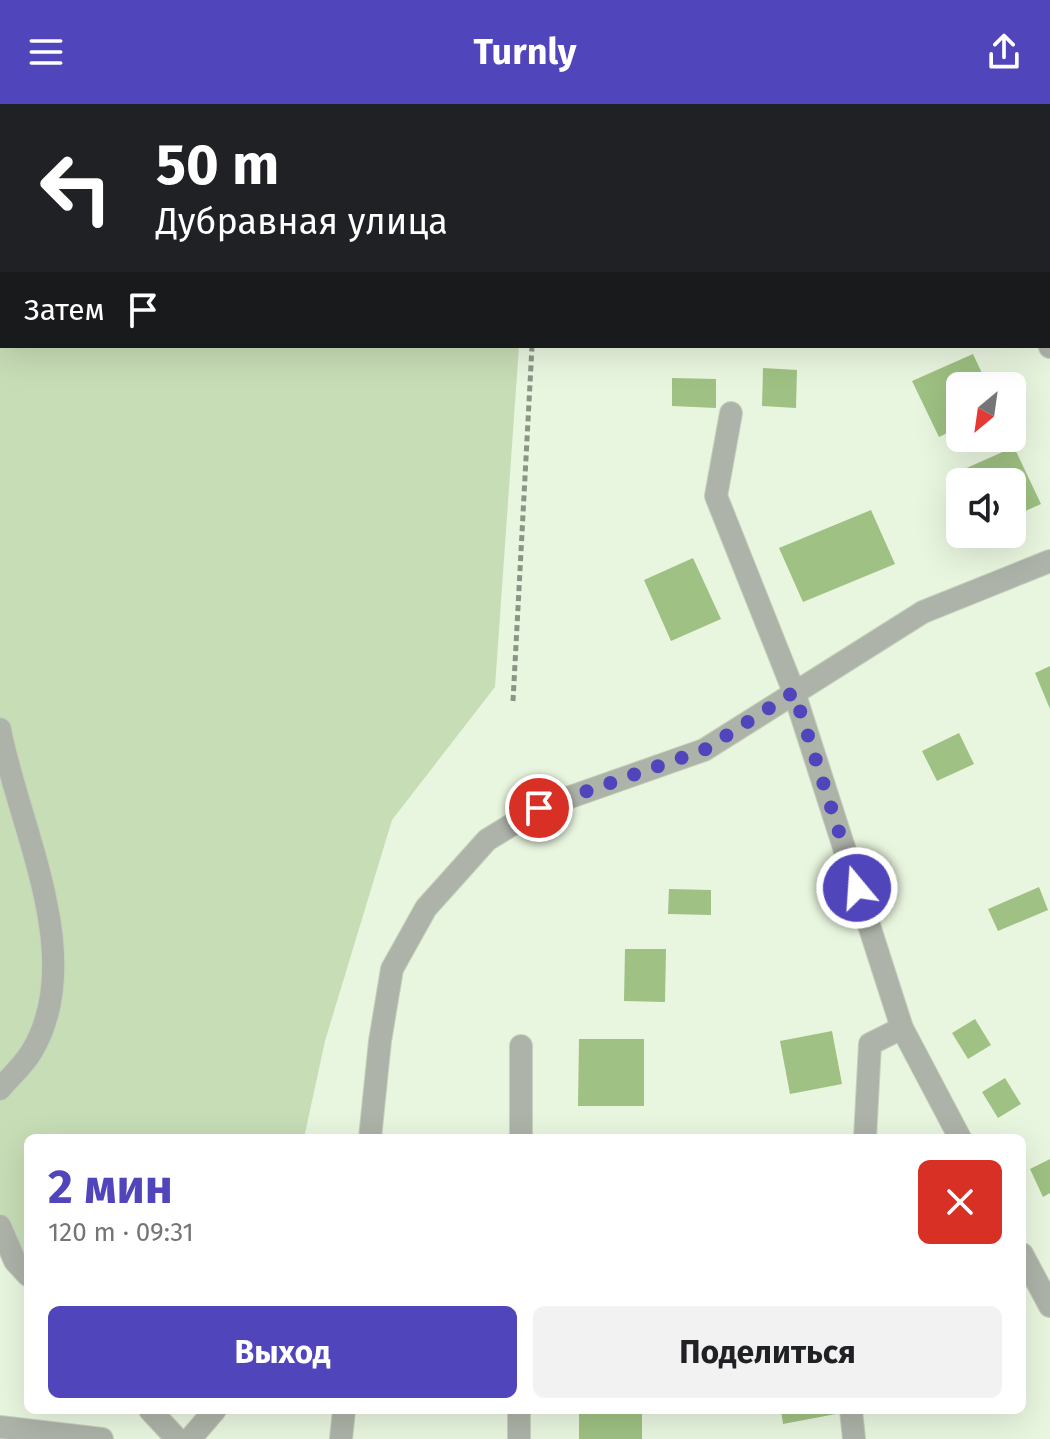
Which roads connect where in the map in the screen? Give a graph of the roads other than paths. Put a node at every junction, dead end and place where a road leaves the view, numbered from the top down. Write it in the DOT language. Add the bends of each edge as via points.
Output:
graph roads {
  1 [pos="731,413"];
  2 [pos="1050,561"];
  3 [pos="794,692"];
  4 [pos="0,729"];
  5 [pos="902,1028"];
  6 [pos="521,1046"];
  7 [pos="0,1089"];
  8 [pos="370,1134"];
  9 [pos="521,1134"];
  10 [pos="865,1134"];
  11 [pos="958,1134"];
  12 [pos="0,1226"];
  13 [pos="1026,1261"];
  14 [pos="14,1262"];
  15 [pos="1050,1306"];
  16 [pos="154,1414"];
  17 [pos="212,1414"];
  18 [pos="344,1414"];
  19 [pos="519,1414"];
  20 [pos="851,1414"];
  21 [pos="0,1427"];
  22 [pos="102,1439"];
  23 [pos="177,1439"];
  24 [pos="190,1439"];
  25 [pos="341,1439"];
  26 [pos="519,1439"];
  27 [pos="854,1439"];
  1 -- 3 [label="street" via="716,496"];
  2 -- 3 [label="street" via="923,612"];
  3 -- 5 [label="street"];
  3 -- 8 [label="street" via="704,750 539,808 487,840 426,908 392,969"];
  4 -- 7 [label="street" via="39,868 52,941 51,1002 32,1051"];
  5 -- 10 [label="street" via="870,1044"];
  5 -- 11 [label="street"];
  6 -- 9 [label="street"];
  12 -- 14 [label="street"];
  13 -- 15 [label="street"];
  16 -- 23 [label="street"];
  17 -- 24 [label="street"];
  18 -- 25 [label="street"];
  19 -- 26 [label="street"];
  20 -- 27 [label="street"];
  21 -- 22 [label="street"];
}
